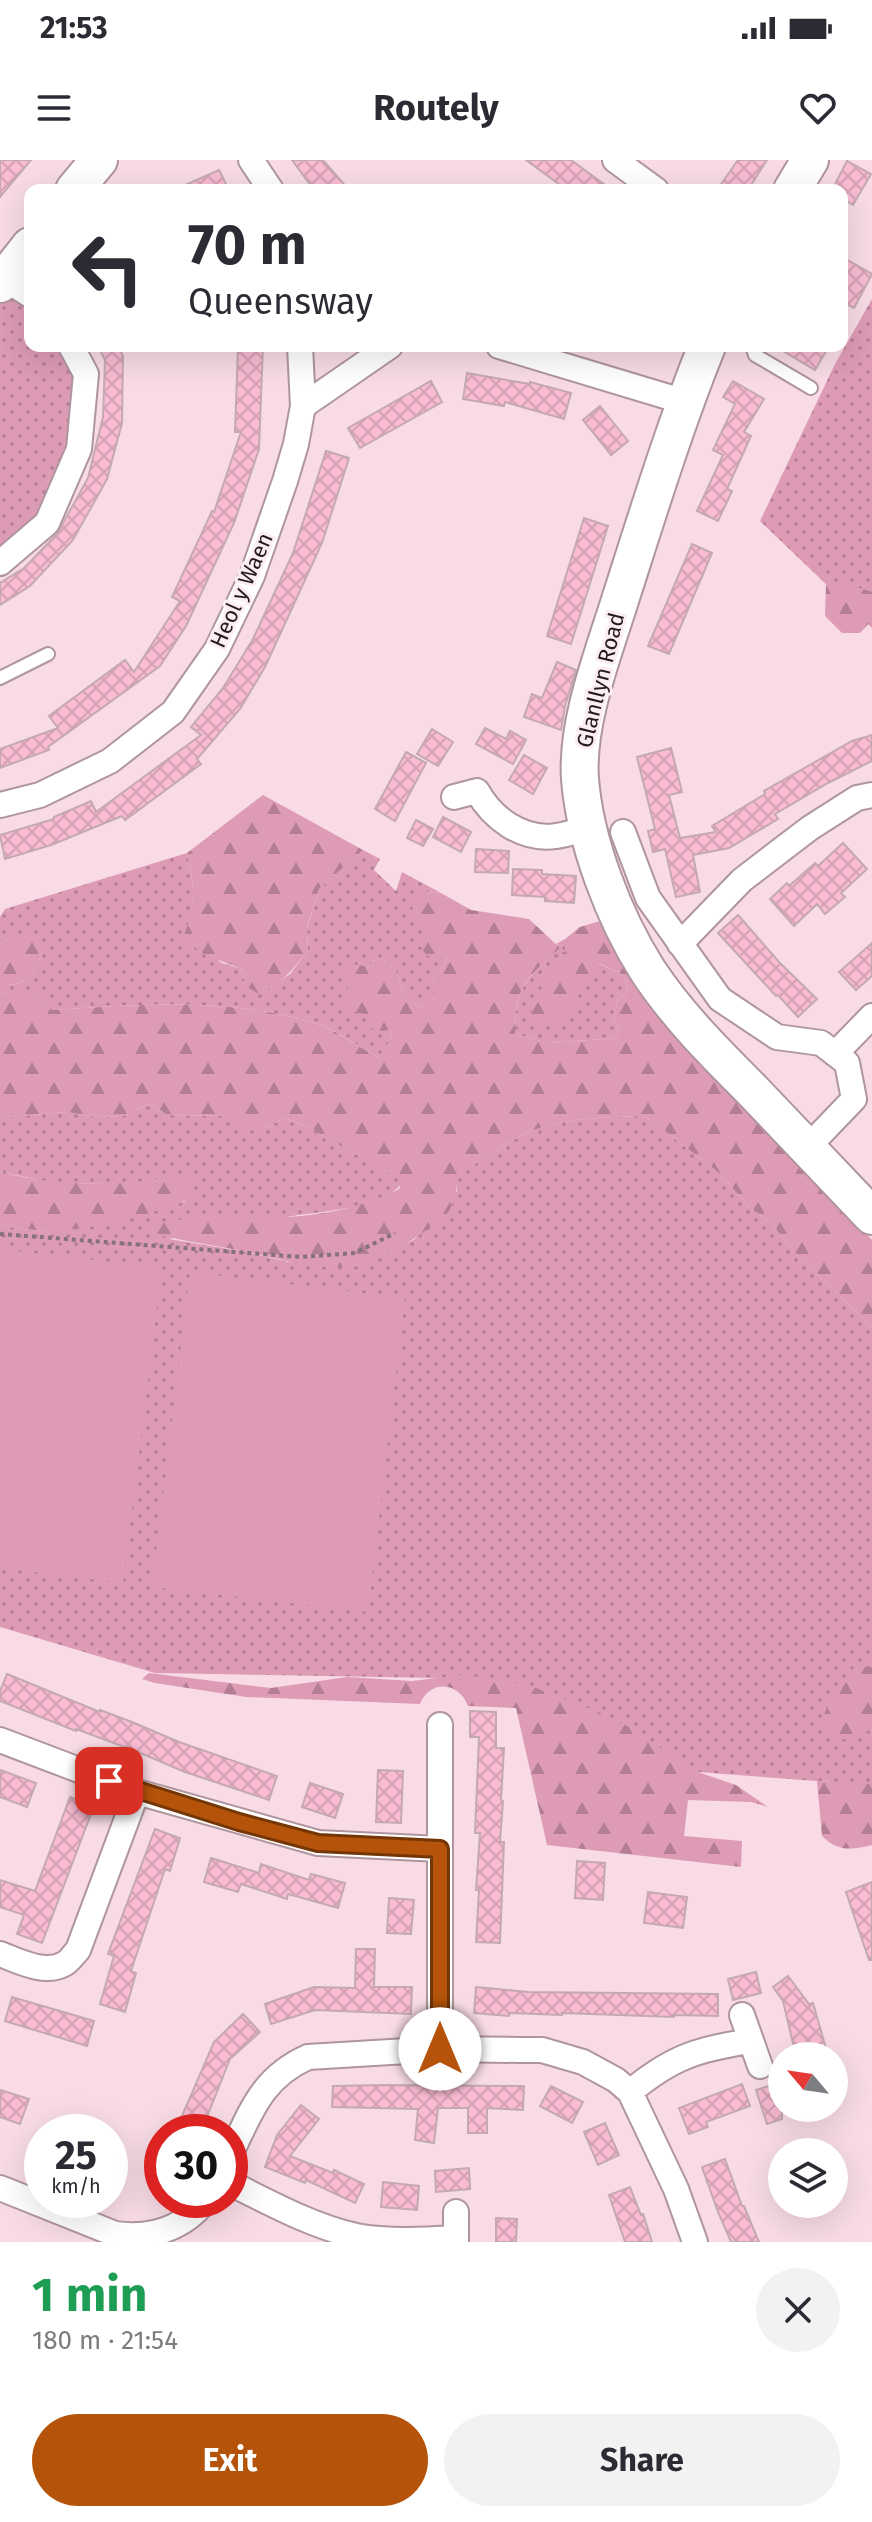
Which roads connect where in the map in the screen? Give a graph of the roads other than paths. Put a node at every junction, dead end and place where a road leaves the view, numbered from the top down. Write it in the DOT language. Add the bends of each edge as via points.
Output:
graph roads {
  1 [pos="99,160"];
  2 [pos="251,160"];
  3 [pos="615,160"];
  4 [pos="810,160"];
  5 [pos="79,184"];
  6 [pos="267,184"];
  7 [pos="648,184"];
  8 [pos="796,184"];
  9 [pos="24,259"];
  10 [pos="11,286"];
  11 [pos="74,352"];
  12 [pos="300,352"];
  13 [pos="381,352"];
  14 [pos="519,352"];
  15 [pos="705,352"];
  16 [pos="754,352"];
  17 [pos="811,388"];
  18 [pos="685,402"];
  19 [pos="303,406"];
  20 [pos="0,563"];
  21 [pos="48,654"];
  22 [pos="0,678"];
  23 [pos="471,789"];
  24 [pos="872,795"];
  25 [pos="0,805"];
  26 [pos="587,828"];
  27 [pos="623,832"];
  28 [pos="680,944"];
  29 [pos="872,1016"];
  30 [pos="835,1054"];
  31 [pos="863,1104"];
  32 [pos="807,1148"];
  33 [pos="872,1216"];
  34 [pos="440,1725"];
  35 [pos="0,1740"];
  36 [pos="137,1792"];
  37 [pos="440,1849"];
  38 [pos="0,1954"];
  39 [pos="742,2015"];
  40 [pos="751,2041"];
  41 [pos="440,2049"];
  42 [pos="760,2066"];
  43 [pos="630,2092"];
  44 [pos="248,2118"];
  45 [pos="0,2188"];
  46 [pos="248,2192"];
  47 [pos="456,2212"];
  48 [pos="186,2218"];
  49 [pos="115,2238"];
  50 [pos="456,2240"];
  51 [pos="695,2242"];
  1 -- 5 [label="street"];
  2 -- 6 [label="street"];
  3 -- 7 [label="street"];
  4 -- 8 [label="street"];
  9 -- 10 [label="street"];
  11 -- 20 [label="street" via="86,374 79,449 47,523"];
  12 -- 19 [label="street, Heol y Waen"];
  13 -- 19 [label="street"];
  14 -- 18 [label="street"];
  15 -- 18 [label="street, Glanllyn Road"];
  16 -- 17 [label="lane"];
  18 -- 26 [label="street, Glanllyn Road" via="588,710 580,777"];
  19 -- 25 [label="street, Heol y Waen" via="285,481 252,576 217,649 173,712 110,761 40,795"];
  21 -- 22 [label="lane"];
  23 -- 26 [label="street" via="497,819 537,836"];
  24 -- 28 [label="street" via="857,798 742,880"];
  26 -- 32 [label="street, Glanllyn Road" via="616,910 648,970 691,1028"];
  27 -- 28 [label="street" via="648,898"];
  28 -- 30 [label="street" via="720,999 777,1037 821,1043"];
  29 -- 30 [label="street"];
  30 -- 31 [label="street" via="847,1063"];
  31 -- 32 [label="street"];
  32 -- 33 [label="street, Glanllyn Road"];
  34 -- 37 [label="street"];
  35 -- 36 [label="street"];
  36 -- 37 [label="street" via="318,1843"];
  36 -- 38 [label="street" via="78,1950 65,1964 48,1969"];
  37 -- 41 [label="street"];
  39 -- 40 [label="street"];
  40 -- 42 [label="street"];
  40 -- 43 [label="street" via="683,2057"];
  41 -- 43 [label="street" via="542,2050 600,2070"];
  41 -- 44 [label="street" via="308,2057 276,2076"];
  43 -- 51 [label="street"];
  45 -- 49 [label="street"];
  46 -- 50 [label="street" via="357,2236"];
  47 -- 50 [label="street"];
  48 -- 49 [label="street" via="151,2235"];
}
